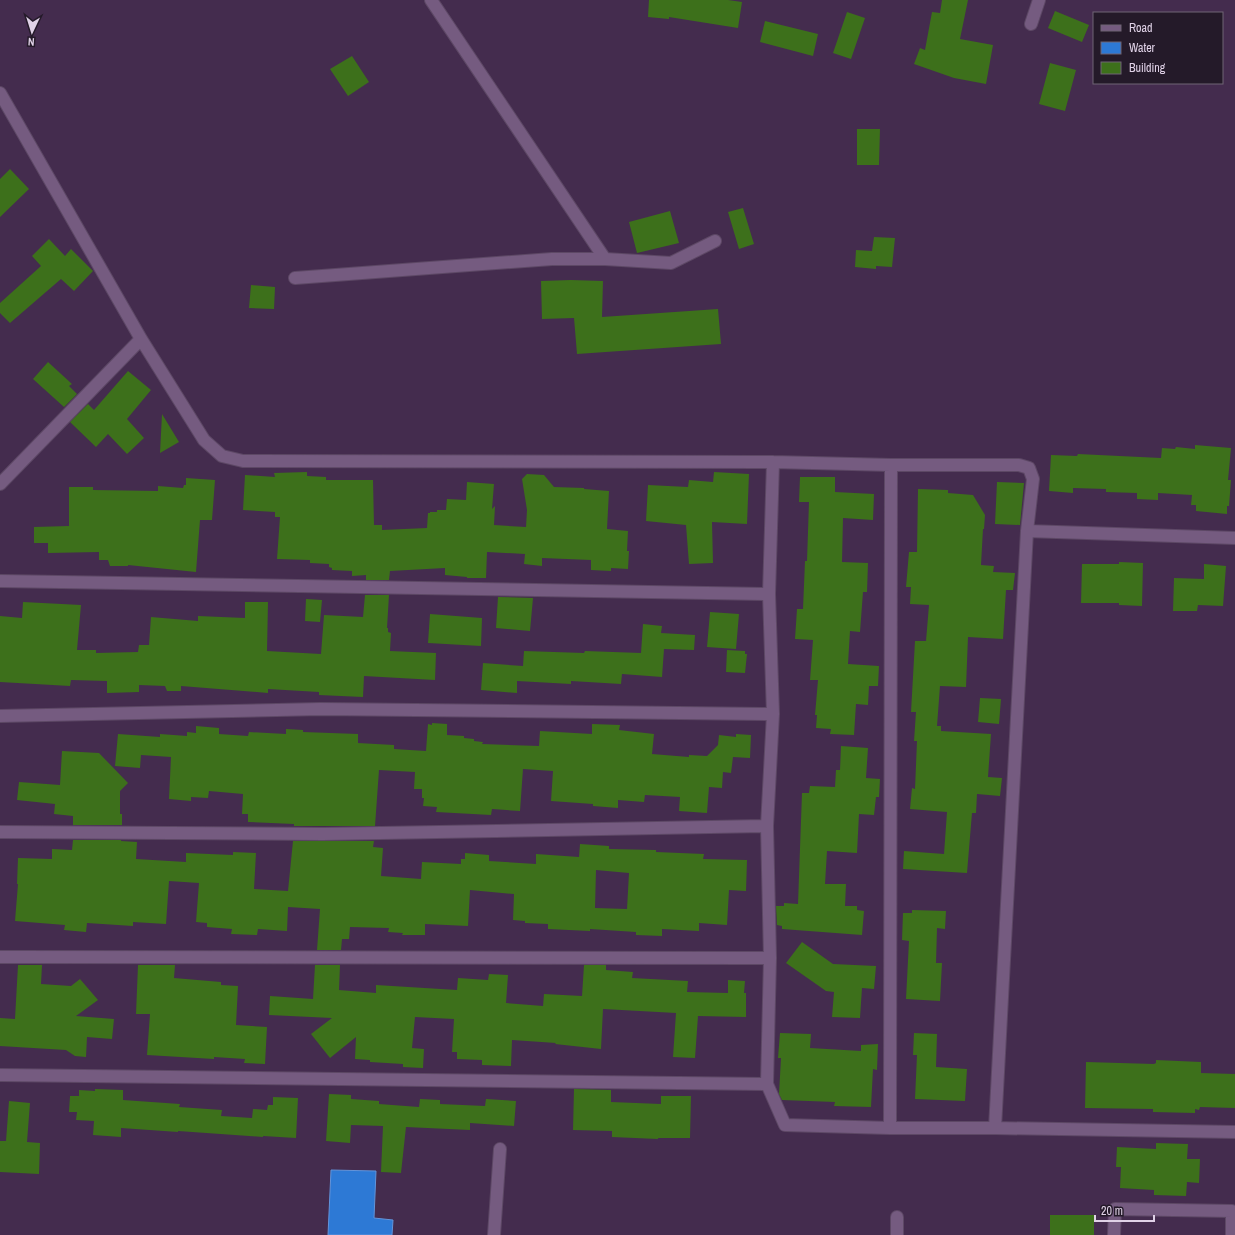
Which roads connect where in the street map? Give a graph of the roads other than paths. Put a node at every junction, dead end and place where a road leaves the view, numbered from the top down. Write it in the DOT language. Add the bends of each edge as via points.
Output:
graph roads {
  1 [pos="431,0"];
  2 [pos="1039,0"];
  3 [pos="1031,24"];
  4 [pos="0,93"];
  5 [pos="715,241"];
  6 [pos="605,259"];
  7 [pos="295,278"];
  8 [pos="141,339"];
  9 [pos="773,462"];
  10 [pos="892,465"];
  11 [pos="0,484"];
  12 [pos="1027,531"];
  13 [pos="1235,538"];
  14 [pos="0,581"];
  15 [pos="769,594"];
  16 [pos="773,714"];
  17 [pos="0,716"];
  18 [pos="767,826"];
  19 [pos="0,832"];
  20 [pos="0,957"];
  21 [pos="770,958"];
  22 [pos="0,1075"];
  23 [pos="767,1084"];
  24 [pos="890,1128"];
  25 [pos="995,1128"];
  26 [pos="1235,1132"];
  27 [pos="500,1149"];
  28 [pos="897,1216"];
  29 [pos="494,1235"];
  30 [pos="897,1235"];
  31 [pos="1114,1235"];
  32 [pos="1232,1235"];
  1 -- 6 [label="street"];
  2 -- 3 [label="street"];
  4 -- 8 [label="street"];
  5 -- 6 [label="street" via="671,263"];
  6 -- 7 [label="street" via="552,259"];
  8 -- 9 [label="street" via="204,440 222,456 243,461"];
  8 -- 11 [label="street"];
  9 -- 10 [label="street"];
  9 -- 15 [label="street"];
  10 -- 12 [label="street" via="1019,465 1029,468 1033,478"];
  10 -- 24 [label="street"];
  12 -- 13 [label="street"];
  12 -- 25 [label="street"];
  14 -- 15 [label="street"];
  15 -- 16 [label="street"];
  16 -- 17 [label="street" via="321,709"];
  16 -- 18 [label="street"];
  18 -- 19 [label="street" via="323,834"];
  18 -- 21 [label="street"];
  20 -- 21 [label="street"];
  21 -- 23 [label="street"];
  22 -- 23 [label="street"];
  23 -- 24 [label="street" via="785,1125"];
  24 -- 25 [label="street"];
  25 -- 26 [label="street"];
  27 -- 29 [label="street"];
  28 -- 30 [label="street"];
  31 -- 32 [label="street" via="1114,1209 1232,1211"];
}
